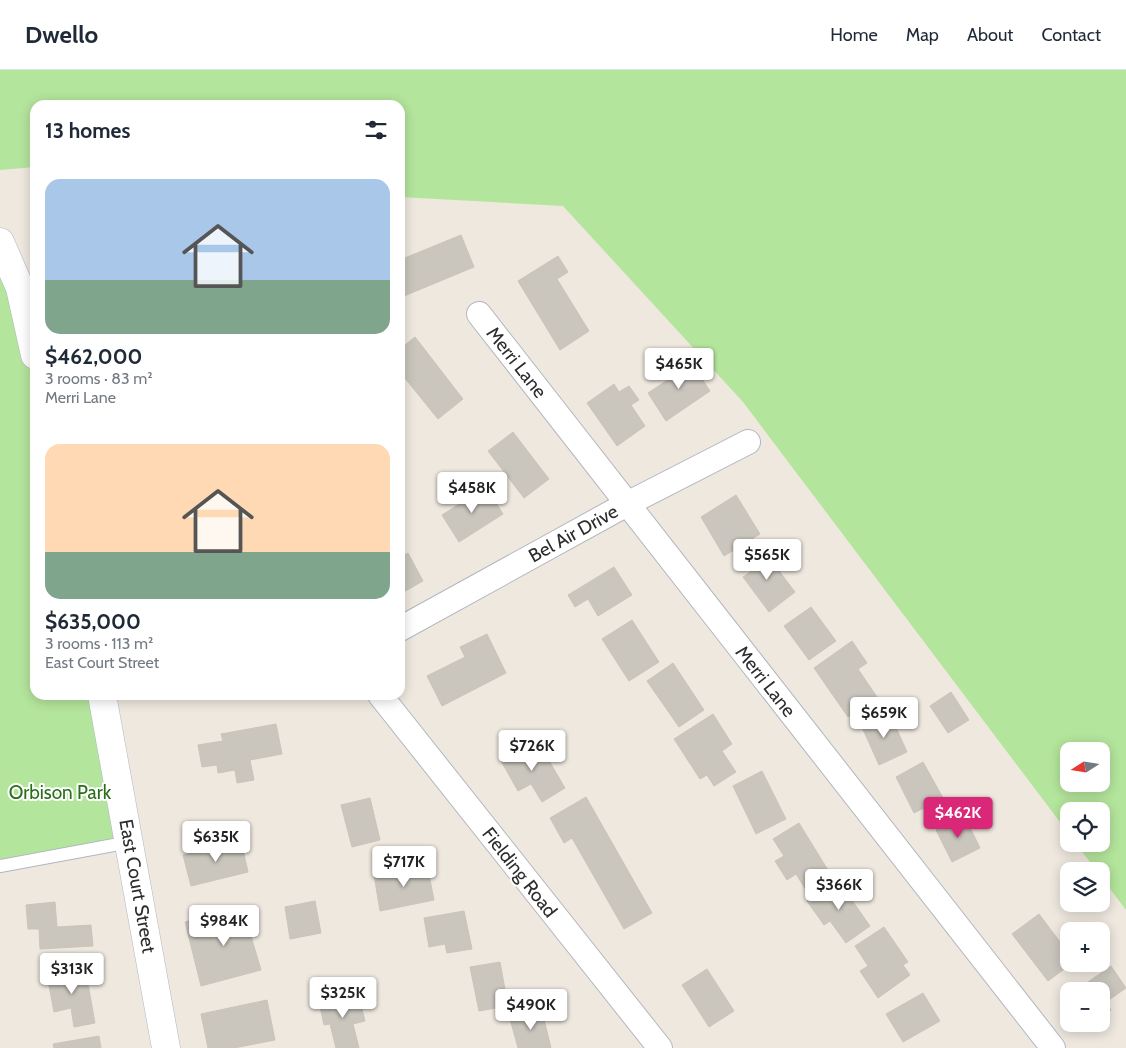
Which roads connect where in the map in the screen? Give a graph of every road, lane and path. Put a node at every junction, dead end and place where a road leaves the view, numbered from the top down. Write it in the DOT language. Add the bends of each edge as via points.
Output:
graph roads {
  1 [pos="0,242"];
  2 [pos="479,314"];
  3 [pos="30,333"];
  4 [pos="748,442"];
  5 [pos="626,504"];
  6 [pos="405,626"];
  7 [pos="103,700"];
  8 [pos="384,700"];
  9 [pos="130,842"];
  10 [pos="0,866"];
  11 [pos="166,1048"];
  12 [pos="660,1048"];
  13 [pos="1054,1048"];
  1 -- 3 [label="main road" via="20,288"];
  2 -- 5 [label="street, Merri Lane"];
  4 -- 5 [label="street, Bel Air Drive"];
  5 -- 6 [label="street, Bel Air Drive"];
  5 -- 13 [label="street, Merri Lane"];
  7 -- 9 [label="main road, East Court Street"];
  8 -- 12 [label="street, Fielding Road"];
  9 -- 10 [label="lane"];
  9 -- 11 [label="main road, East Court Street"];
}
